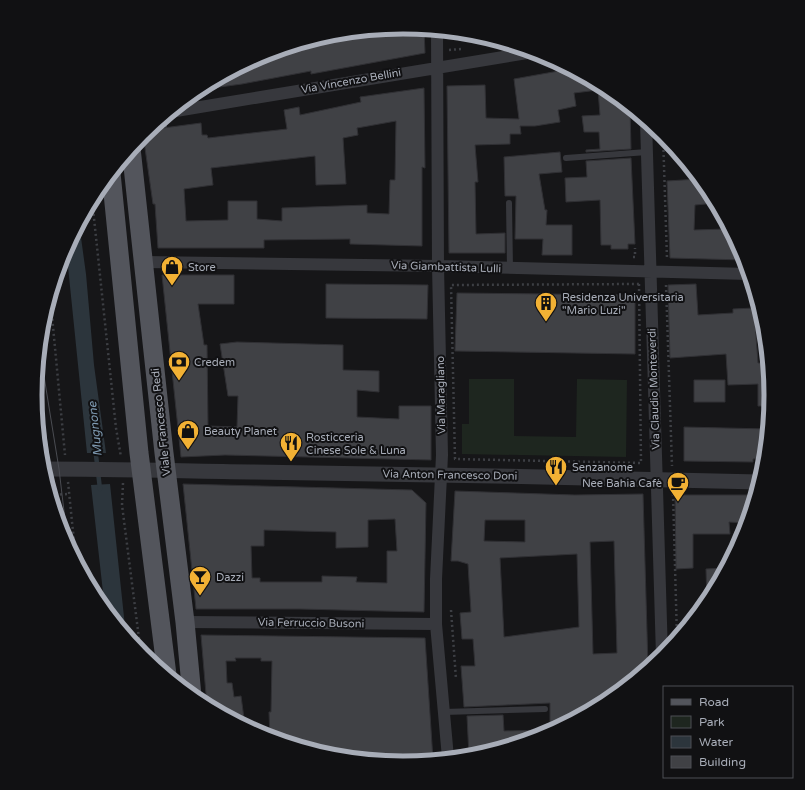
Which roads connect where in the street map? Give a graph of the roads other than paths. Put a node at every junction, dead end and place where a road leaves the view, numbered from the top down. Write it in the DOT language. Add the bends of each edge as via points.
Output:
graph roads {
  1 [pos="437,36"];
  2 [pos="521,54"];
  3 [pos="437,67"];
  4 [pos="182,110"];
  5 [pos="646,129"];
  6 [pos="647,152"];
  7 [pos="132,156"];
  8 [pos="566,158"];
  9 [pos="112,181"];
  10 [pos="509,203"];
  11 [pos="144,262"];
  12 [pos="438,266"];
  13 [pos="510,269"];
  14 [pos="650,272"];
  15 [pos="742,274"];
  16 [pos="49,470"];
  17 [pos="142,470"];
  18 [pos="167,471"];
  19 [pos="441,475"];
  20 [pos="657,480"];
  21 [pos="753,482"];
  22 [pos="185,622"];
  23 [pos="436,624"];
  24 [pos="662,646"];
  25 [pos="166,668"];
  26 [pos="191,687"];
  27 [pos="545,709"];
  28 [pos="444,712"];
  29 [pos="448,753"];
  1 -- 3 [label="street, Via Maragliano"];
  2 -- 3 [label="street, Via Vincenzo Bellini"];
  3 -- 4 [label="street, Via Vincenzo Bellini"];
  3 -- 12 [label="street, Via Maragliano"];
  5 -- 6 [label="street, Via Claudio Monteverdi"];
  6 -- 8 [label="lane"];
  6 -- 14 [label="street, Via Claudio Monteverdi"];
  7 -- 11 [label="main road, Viale Francesco Redi"];
  9 -- 17 [label="main road"];
  10 -- 13 [label="lane"];
  11 -- 12 [label="street, Via Giambattista Lulli"];
  11 -- 18 [label="main road, Viale Francesco Redi"];
  12 -- 13 [label="street, Via Giambattista Lulli"];
  12 -- 19 [label="street, Via Maragliano"];
  13 -- 14 [label="street, Via Giambattista Lulli"];
  14 -- 15 [label="street, Via Giambattista Lulli"];
  14 -- 20 [label="street, Via Claudio Monteverdi"];
  16 -- 17 [label="street, Via Anton Francesco Doni"];
  17 -- 18 [label="street, Via Anton Francesco Doni"];
  17 -- 25 [label="main road"];
  18 -- 19 [label="street, Via Anton Francesco Doni"];
  18 -- 22 [label="main road, Viale Francesco Redi"];
  19 -- 20 [label="street, Via Anton Francesco Doni"];
  19 -- 23 [label="street, Via Maragliano"];
  20 -- 21 [label="street, Via Anton Francesco Doni"];
  20 -- 24 [label="street, Via Claudio Monteverdi"];
  22 -- 23 [label="street, Via Ferruccio Busoni"];
  22 -- 26 [label="main road, Viale Francesco Redi"];
  23 -- 28 [label="street, Via Maragliano"];
  27 -- 28 [label="lane"];
  28 -- 29 [label="street, Via Maragliano"];
}
